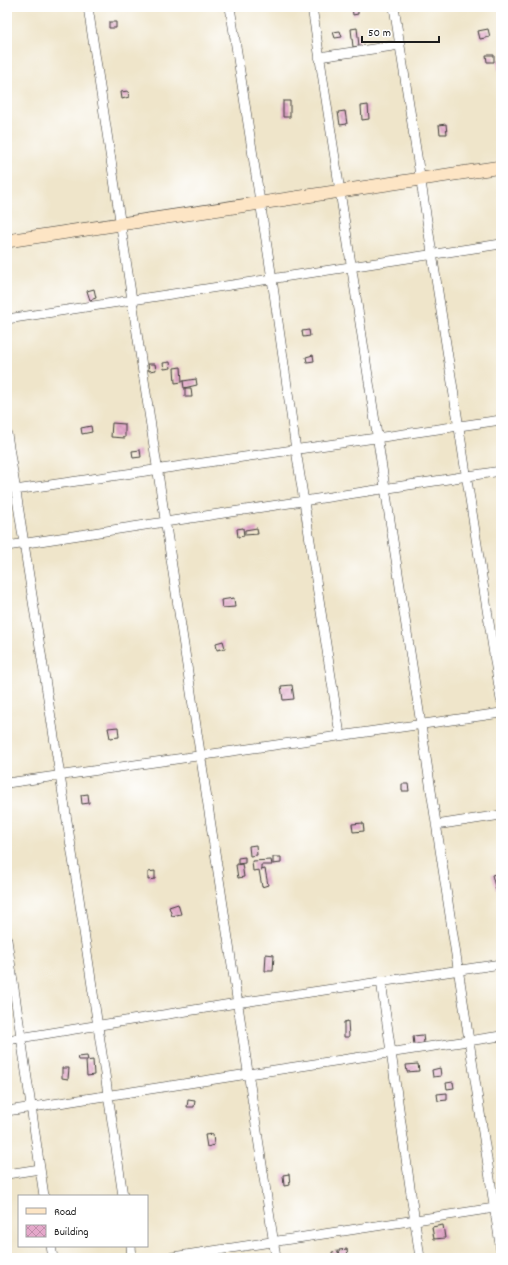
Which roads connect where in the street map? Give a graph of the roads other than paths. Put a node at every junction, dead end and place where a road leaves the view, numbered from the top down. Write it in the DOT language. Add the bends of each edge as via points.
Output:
graph roads {
  1 [pos="88,7"];
  2 [pos="230,7"];
  3 [pos="312,7"];
  4 [pos="394,7"];
  5 [pos="400,45"];
  6 [pos="319,57"];
  7 [pos="501,167"];
  8 [pos="420,179"];
  9 [pos="339,191"];
  10 [pos="260,203"];
  11 [pos="120,224"];
  12 [pos="7,241"];
  13 [pos="501,244"];
  14 [pos="432,255"];
  15 [pos="351,267"];
  16 [pos="272,279"];
  17 [pos="132,300"];
  18 [pos="7,319"];
  19 [pos="501,420"];
  20 [pos="459,427"];
  21 [pos="7,434"];
  22 [pos="377,438"];
  23 [pos="296,450"];
  24 [pos="157,470"];
  25 [pos="501,471"];
  26 [pos="466,476"];
  27 [pos="384,488"];
  28 [pos="15,490"];
  29 [pos="304,501"];
  30 [pos="165,522"];
  31 [pos="24,544"];
  32 [pos="7,546"];
  33 [pos="501,700"];
  34 [pos="501,713"];
  35 [pos="420,724"];
  36 [pos="340,735"];
  37 [pos="200,756"];
  38 [pos="59,776"];
  39 [pos="7,783"];
  40 [pos="501,815"];
  41 [pos="436,825"];
  42 [pos="7,940"];
  43 [pos="501,964"];
  44 [pos="458,971"];
  45 [pos="381,981"];
  46 [pos="237,1004"];
  47 [pos="97,1026"];
  48 [pos="501,1036"];
  49 [pos="22,1038"];
  50 [pos="7,1040"];
  51 [pos="468,1041"];
  52 [pos="391,1053"];
  53 [pos="248,1074"];
  54 [pos="108,1096"];
  55 [pos="31,1108"];
  56 [pos="7,1112"];
  57 [pos="40,1169"];
  58 [pos="7,1174"];
  59 [pos="44,1195"];
  60 [pos="123,1195"];
  61 [pos="498,1208"];
  62 [pos="415,1220"];
  63 [pos="273,1242"];
  64 [pos="51,1247"];
  65 [pos="131,1247"];
  66 [pos="501,1251"];
  67 [pos="53,1258"];
  68 [pos="132,1258"];
  69 [pos="166,1258"];
  70 [pos="276,1258"];
  71 [pos="420,1258"];
  1 -- 11 [label="street"];
  2 -- 10 [label="street"];
  3 -- 6 [label="street"];
  4 -- 5 [label="street"];
  5 -- 6 [label="street"];
  5 -- 8 [label="street"];
  6 -- 9 [label="street"];
  7 -- 8 [label="street"];
  8 -- 9 [label="street"];
  8 -- 14 [label="street"];
  9 -- 10 [label="street"];
  9 -- 15 [label="street"];
  10 -- 11 [label="street"];
  10 -- 16 [label="street"];
  11 -- 12 [label="street"];
  11 -- 17 [label="street"];
  13 -- 14 [label="street"];
  14 -- 15 [label="street"];
  14 -- 20 [label="street"];
  15 -- 16 [label="street"];
  15 -- 22 [label="street"];
  16 -- 17 [label="street"];
  16 -- 23 [label="street"];
  17 -- 18 [label="street"];
  17 -- 24 [label="street"];
  19 -- 20 [label="street"];
  20 -- 22 [label="street"];
  20 -- 26 [label="street"];
  21 -- 28 [label="street"];
  22 -- 23 [label="street"];
  22 -- 27 [label="street"];
  23 -- 24 [label="street"];
  23 -- 29 [label="street"];
  24 -- 28 [label="street"];
  24 -- 30 [label="street"];
  25 -- 26 [label="street"];
  26 -- 27 [label="street"];
  26 -- 33 [label="street"];
  27 -- 29 [label="street"];
  27 -- 35 [label="street"];
  28 -- 31 [label="street"];
  29 -- 30 [label="street"];
  29 -- 36 [label="street"];
  30 -- 31 [label="street"];
  30 -- 37 [label="street"];
  31 -- 32 [label="street"];
  31 -- 38 [label="street"];
  34 -- 35 [label="street"];
  35 -- 36 [label="street"];
  35 -- 41 [label="street"];
  36 -- 37 [label="street"];
  37 -- 38 [label="street"];
  37 -- 46 [label="street"];
  38 -- 39 [label="street"];
  38 -- 47 [label="street"];
  40 -- 41 [label="street"];
  41 -- 44 [label="street"];
  42 -- 49 [label="street"];
  43 -- 44 [label="street"];
  44 -- 45 [label="street"];
  44 -- 51 [label="street"];
  45 -- 46 [label="street"];
  45 -- 52 [label="street"];
  46 -- 47 [label="street"];
  46 -- 53 [label="street"];
  47 -- 49 [label="street"];
  47 -- 54 [label="street"];
  48 -- 51 [label="street"];
  49 -- 50 [label="street"];
  49 -- 55 [label="street"];
  51 -- 52 [label="street"];
  51 -- 61 [label="street"];
  52 -- 53 [label="street"];
  52 -- 62 [label="street"];
  53 -- 54 [label="street"];
  53 -- 63 [label="street"];
  54 -- 55 [label="street"];
  54 -- 60 [label="street"];
  55 -- 56 [label="street"];
  55 -- 57 [label="street"];
  57 -- 58 [label="street"];
  57 -- 59 [label="street"];
  61 -- 62 [label="street"];
  61 -- 66 [label="street"];
  62 -- 63 [label="street"];
  62 -- 71 [label="street"];
  63 -- 69 [label="street"];
  63 -- 70 [label="street"];
  64 -- 67 [label="street"];
  65 -- 68 [label="street"];
}
